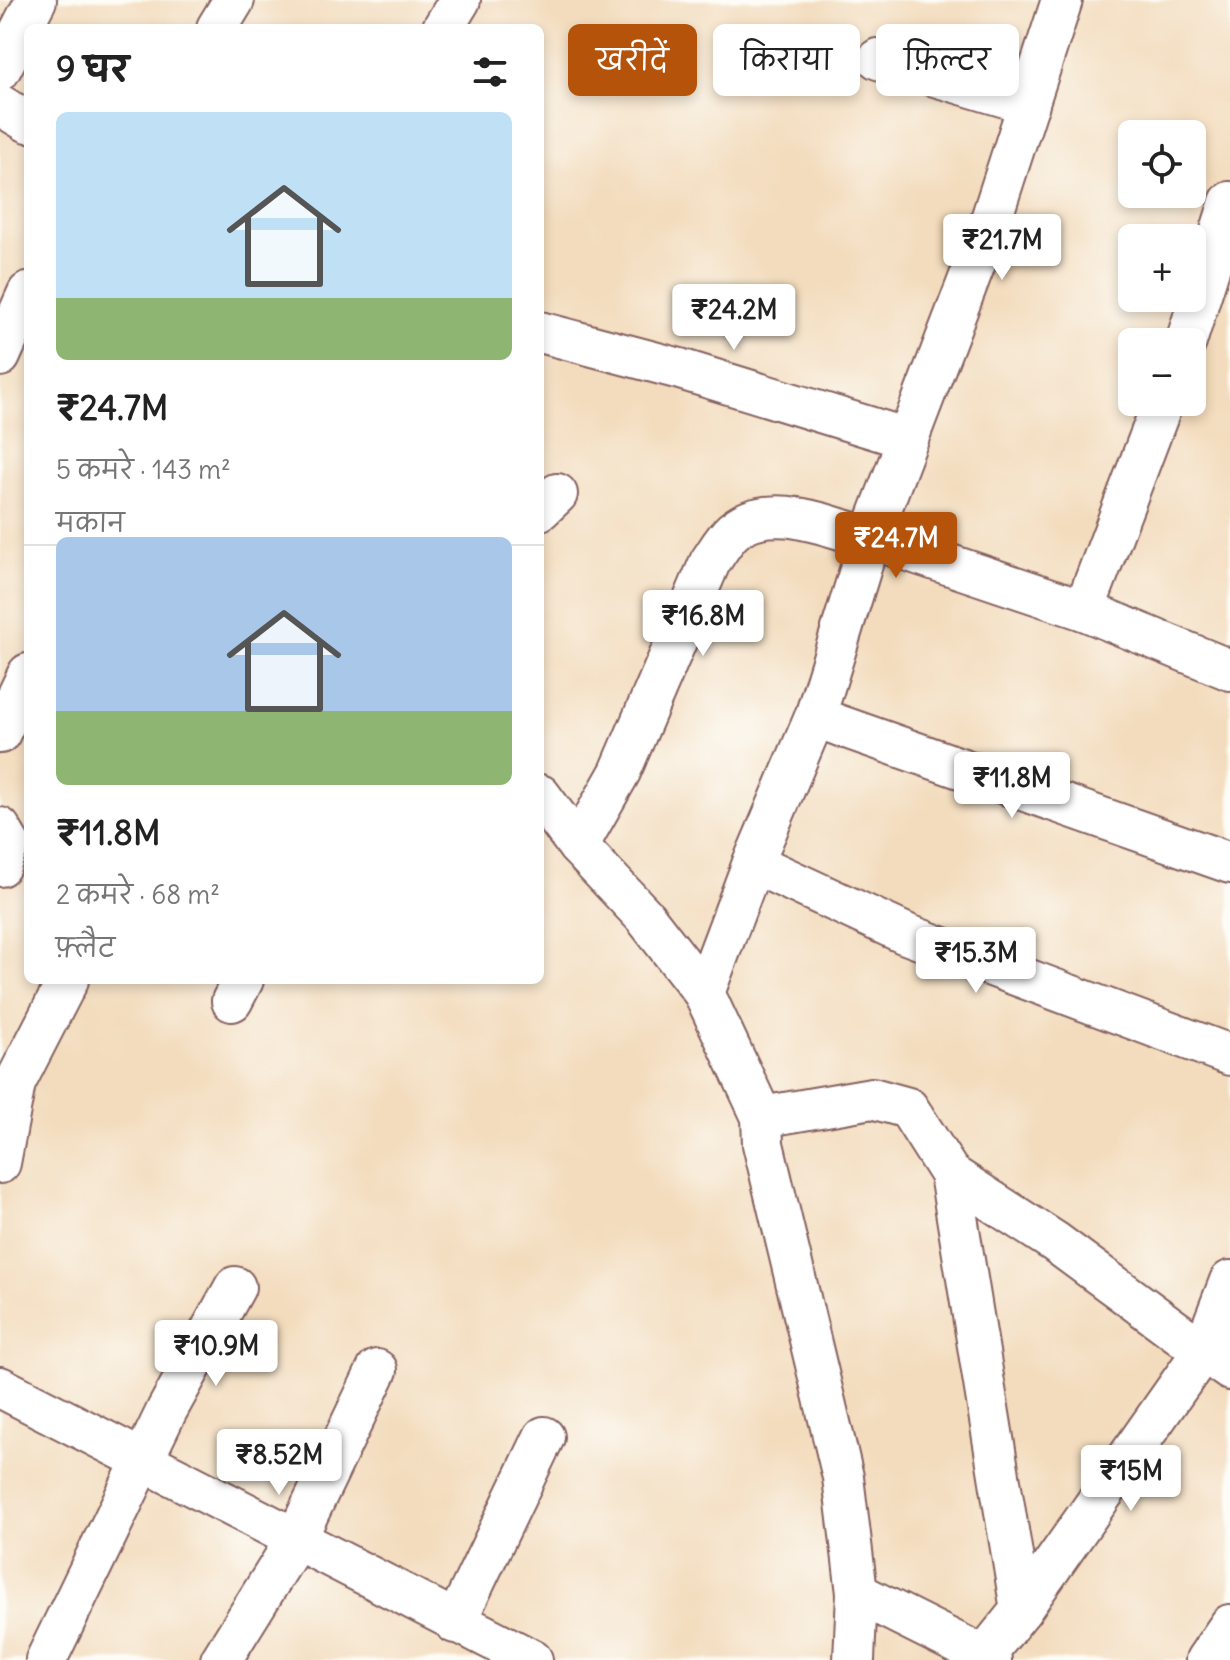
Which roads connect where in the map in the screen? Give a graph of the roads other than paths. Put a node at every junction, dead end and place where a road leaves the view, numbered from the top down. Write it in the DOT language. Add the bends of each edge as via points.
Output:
graph roads {
  1 [pos="36,0"];
  2 [pos="234,0"];
  3 [pos="460,0"];
  4 [pos="1062,0"];
  5 [pos="219,24"];
  6 [pos="445,24"];
  7 [pos="0,70"];
  8 [pos="1002,96"];
  9 [pos="1029,104"];
  10 [pos="0,105"];
  11 [pos="24,120"];
  12 [pos="1230,202"];
  13 [pos="24,302"];
  14 [pos="1190,328"];
  15 [pos="544,333"];
  16 [pos="0,356"];
  17 [pos="1158,416"];
  18 [pos="908,439"];
  19 [pos="870,538"];
  20 [pos="1084,610"];
  21 [pos="1230,670"];
  22 [pos="24,682"];
  23 [pos="815,717"];
  24 [pos="0,733"];
  25 [pos="544,800"];
  26 [pos="578,846"];
  27 [pos="753,863"];
  28 [pos="1230,863"];
  29 [pos="66,984"];
  30 [pos="704,993"];
  31 [pos="1230,1055"];
  32 [pos="762,1117"];
  33 [pos="0,1163"];
  34 [pos="950,1174"];
  35 [pos="1230,1281"];
  36 [pos="235,1287"];
  37 [pos="1216,1360"];
  38 [pos="377,1370"];
  39 [pos="0,1387"];
  40 [pos="544,1437"];
  41 [pos="144,1463"];
  42 [pos="295,1541"];
  43 [pos="857,1593"];
  44 [pos="1021,1610"];
  45 [pos="1230,1625"];
  46 [pos="467,1639"];
  47 [pos="988,1658"];
  48 [pos="46,1660"];
  49 [pos="221,1660"];
  50 [pos="532,1660"];
  51 [pos="854,1660"];
  52 [pos="1206,1660"];
  1 -- 7 [label="street"];
  2 -- 5 [label="street"];
  3 -- 6 [label="street"];
  4 -- 9 [label="street"];
  8 -- 9 [label="street"];
  9 -- 18 [label="street"];
  10 -- 11 [label="street"];
  12 -- 14 [label="street"];
  13 -- 16 [label="street"];
  15 -- 18 [label="street"];
  17 -- 20 [label="street"];
  18 -- 19 [label="street"];
  19 -- 20 [label="street"];
  19 -- 23 [label="street"];
  19 -- 26 [label="street" via="778,515 755,518 732,531 710,562 620,772"];
  20 -- 21 [label="street"];
  22 -- 24 [label="street"];
  23 -- 27 [label="street"];
  23 -- 28 [label="street"];
  25 -- 26 [label="street"];
  26 -- 30 [label="street" via="644,916"];
  27 -- 30 [label="street"];
  27 -- 31 [label="street" via="906,934"];
  29 -- 33 [label="street" via="15,1083"];
  30 -- 32 [label="street"];
  32 -- 34 [label="street" via="872,1098 908,1108"];
  32 -- 43 [label="street" via="763,1144 843,1477"];
  34 -- 37 [label="street" via="1055,1242"];
  34 -- 44 [label="street"];
  35 -- 37 [label="street"];
  36 -- 41 [label="street"];
  37 -- 44 [label="street"];
  38 -- 42 [label="street"];
  39 -- 41 [label="street"];
  40 -- 46 [label="street"];
  41 -- 42 [label="street"];
  41 -- 48 [label="street"];
  42 -- 46 [label="street"];
  42 -- 49 [label="street"];
  43 -- 47 [label="street"];
  43 -- 51 [label="street"];
  44 -- 47 [label="street"];
  45 -- 52 [label="street"];
  46 -- 50 [label="street"];
}
